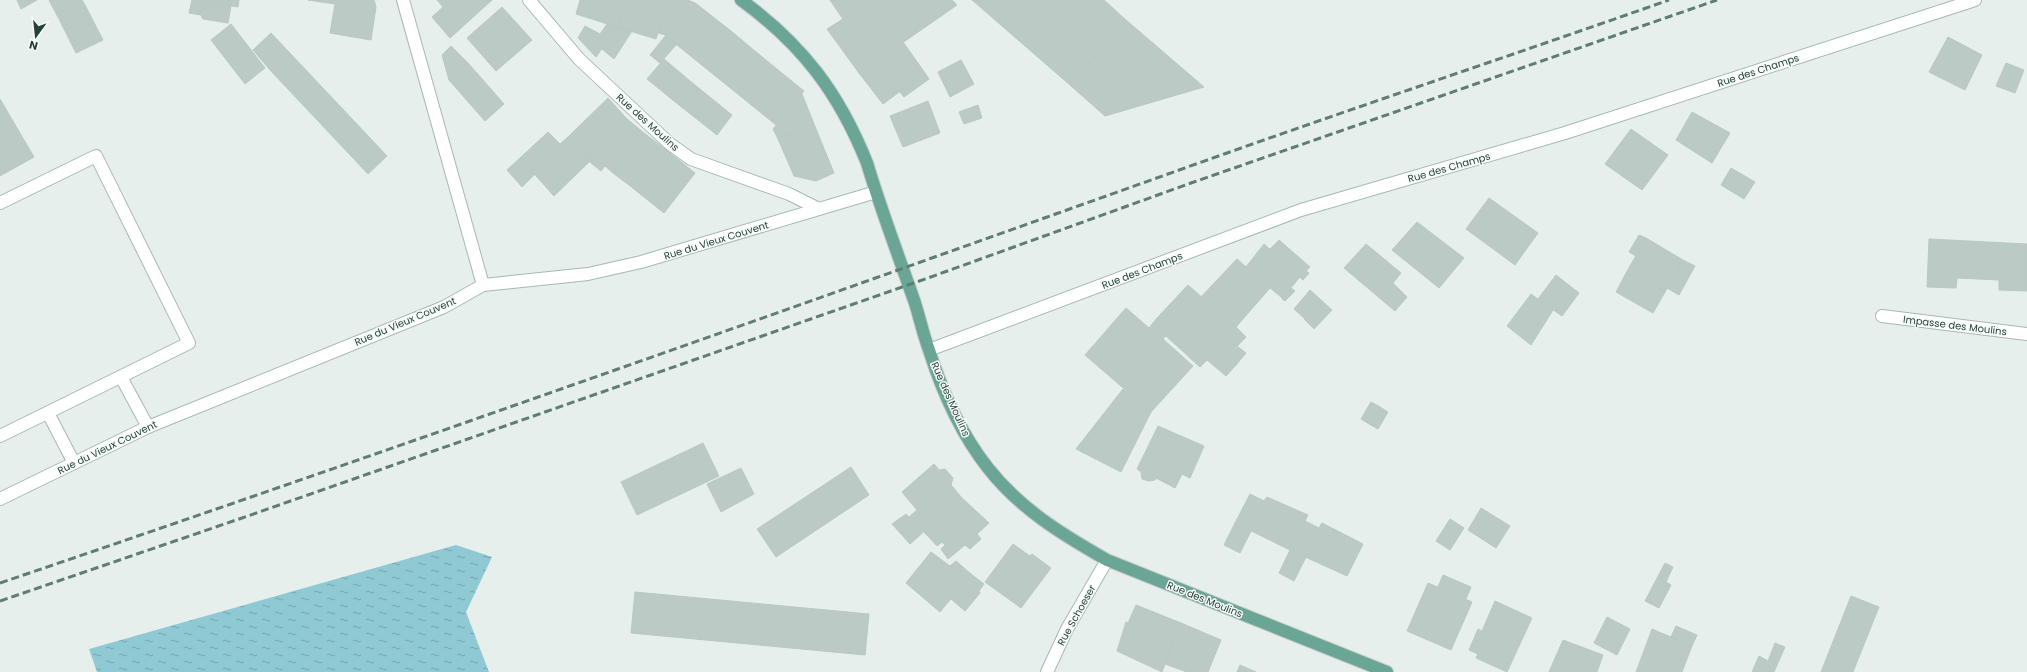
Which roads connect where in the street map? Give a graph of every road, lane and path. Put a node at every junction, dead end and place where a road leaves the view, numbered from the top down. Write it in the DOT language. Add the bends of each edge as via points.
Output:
graph roads {
  1 [pos="403,0"];
  2 [pos="529,0"];
  3 [pos="741,0"];
  4 [pos="1975,0"];
  5 [pos="876,192"];
  6 [pos="0,203"];
  7 [pos="819,209"];
  8 [pos="483,285"];
  9 [pos="1882,316"];
  10 [pos="2027,334"];
  11 [pos="929,350"];
  12 [pos="121,377"];
  13 [pos="48,413"];
  14 [pos="148,427"];
  15 [pos="0,436"];
  16 [pos="74,463"];
  17 [pos="0,499"];
  18 [pos="1107,560"];
  19 [pos="1047,672"];
  20 [pos="1388,672"];
  1 -- 8 [label="street"];
  2 -- 7 [label="street, Rue des Moulins" via="579,59 670,144 691,158 789,194"];
  3 -- 5 [label="main road, Rue des Moulins" via="787,38 834,94 856,134"];
  4 -- 11 [label="street, Rue des Champs" via="1565,133 1301,210"];
  5 -- 7 [label="street, Rue du Vieux Couvent"];
  5 -- 11 [label="main road, Rue des Moulins"];
  6 -- 12 [label="street" via="96,156 189,343"];
  7 -- 8 [label="street, Rue du Vieux Couvent" via="642,262 588,274"];
  8 -- 14 [label="street, Rue du Vieux Couvent" via="444,307"];
  9 -- 10 [label="street, Impasse des Moulins"];
  11 -- 18 [label="main road, Rue des Moulins" via="970,441 1009,493 1067,538"];
  12 -- 13 [label="street"];
  12 -- 14 [label="street"];
  13 -- 15 [label="street"];
  13 -- 16 [label="street"];
  14 -- 16 [label="street, Rue du Vieux Couvent"];
  16 -- 17 [label="street, Rue du Vieux Couvent"];
  18 -- 19 [label="street, Rue Schoeser" via="1067,629"];
  18 -- 20 [label="main road, Rue des Moulins"];
}
